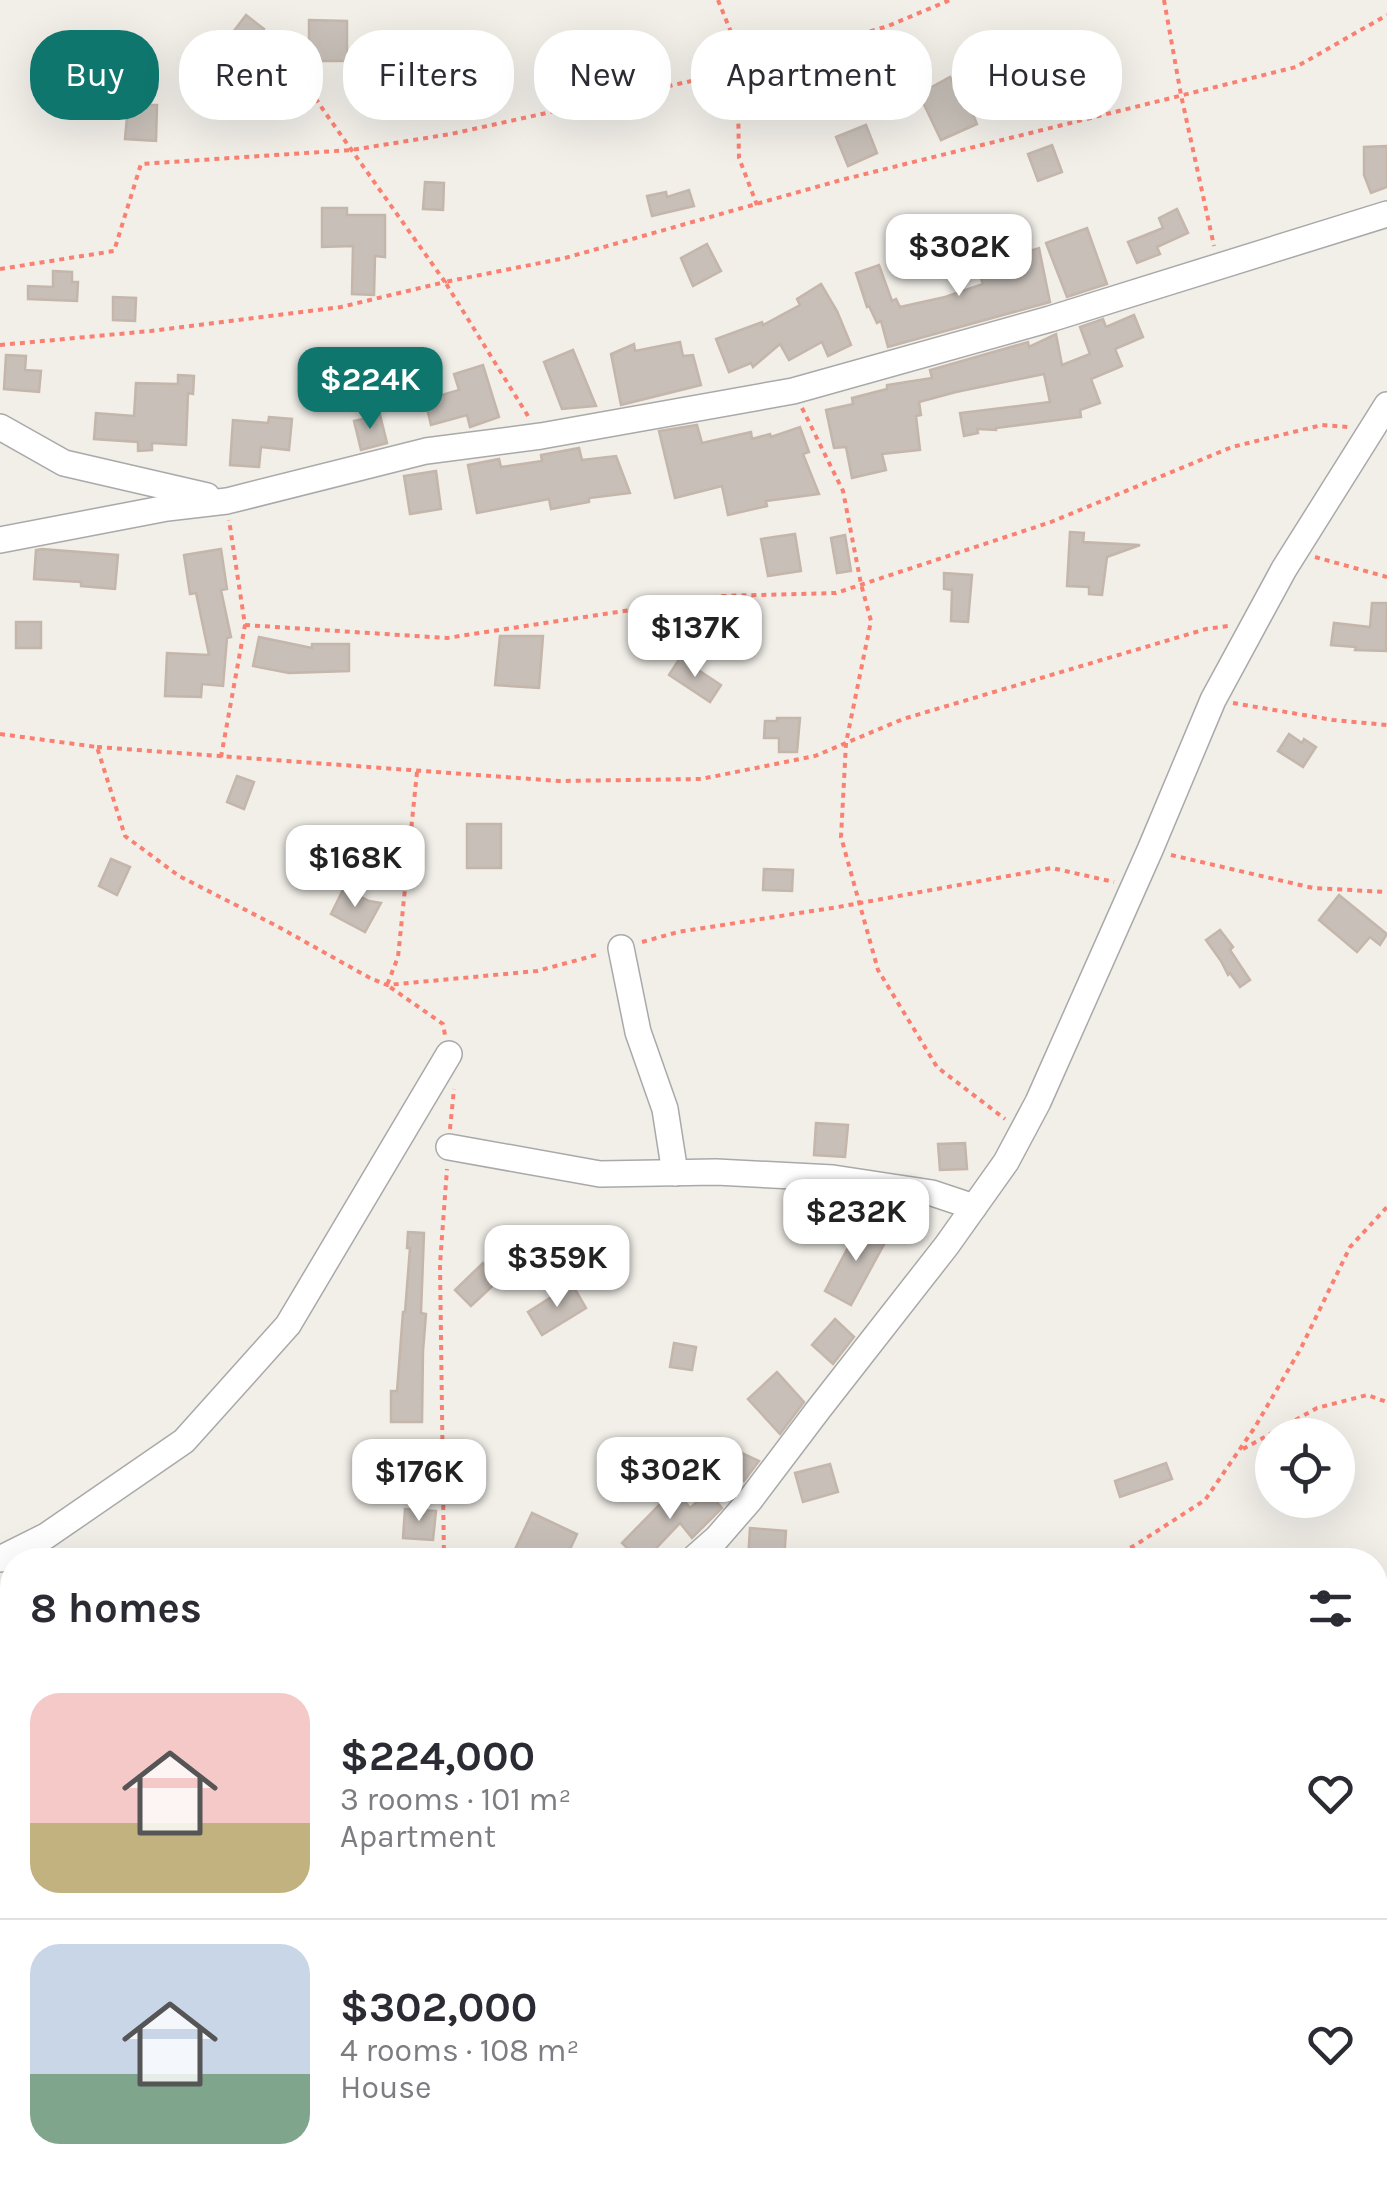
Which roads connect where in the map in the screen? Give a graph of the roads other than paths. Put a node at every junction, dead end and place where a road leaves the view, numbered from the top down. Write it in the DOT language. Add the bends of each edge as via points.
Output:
graph roads {
  1 [pos="1387,214"];
  2 [pos="1387,406"];
  3 [pos="0,427"];
  4 [pos="227,501"];
  5 [pos="0,540"];
  6 [pos="620,948"];
  7 [pos="448,1054"];
  8 [pos="449,1147"];
  9 [pos="675,1173"];
  10 [pos="974,1207"];
  11 [pos="22,1548"];
  12 [pos="706,1548"];
  1 -- 4 [label="street" via="794,390 426,451"];
  2 -- 10 [label="street" via="1295,551 1213,700 1023,1133"];
  3 -- 4 [label="street" via="64,463"];
  4 -- 5 [label="street"];
  6 -- 9 [label="street"];
  7 -- 11 [label="street" via="288,1325 184,1441"];
  8 -- 9 [label="street" via="600,1174"];
  9 -- 10 [label="street" via="832,1178 932,1193"];
  10 -- 12 [label="street" via="750,1500"];
}
